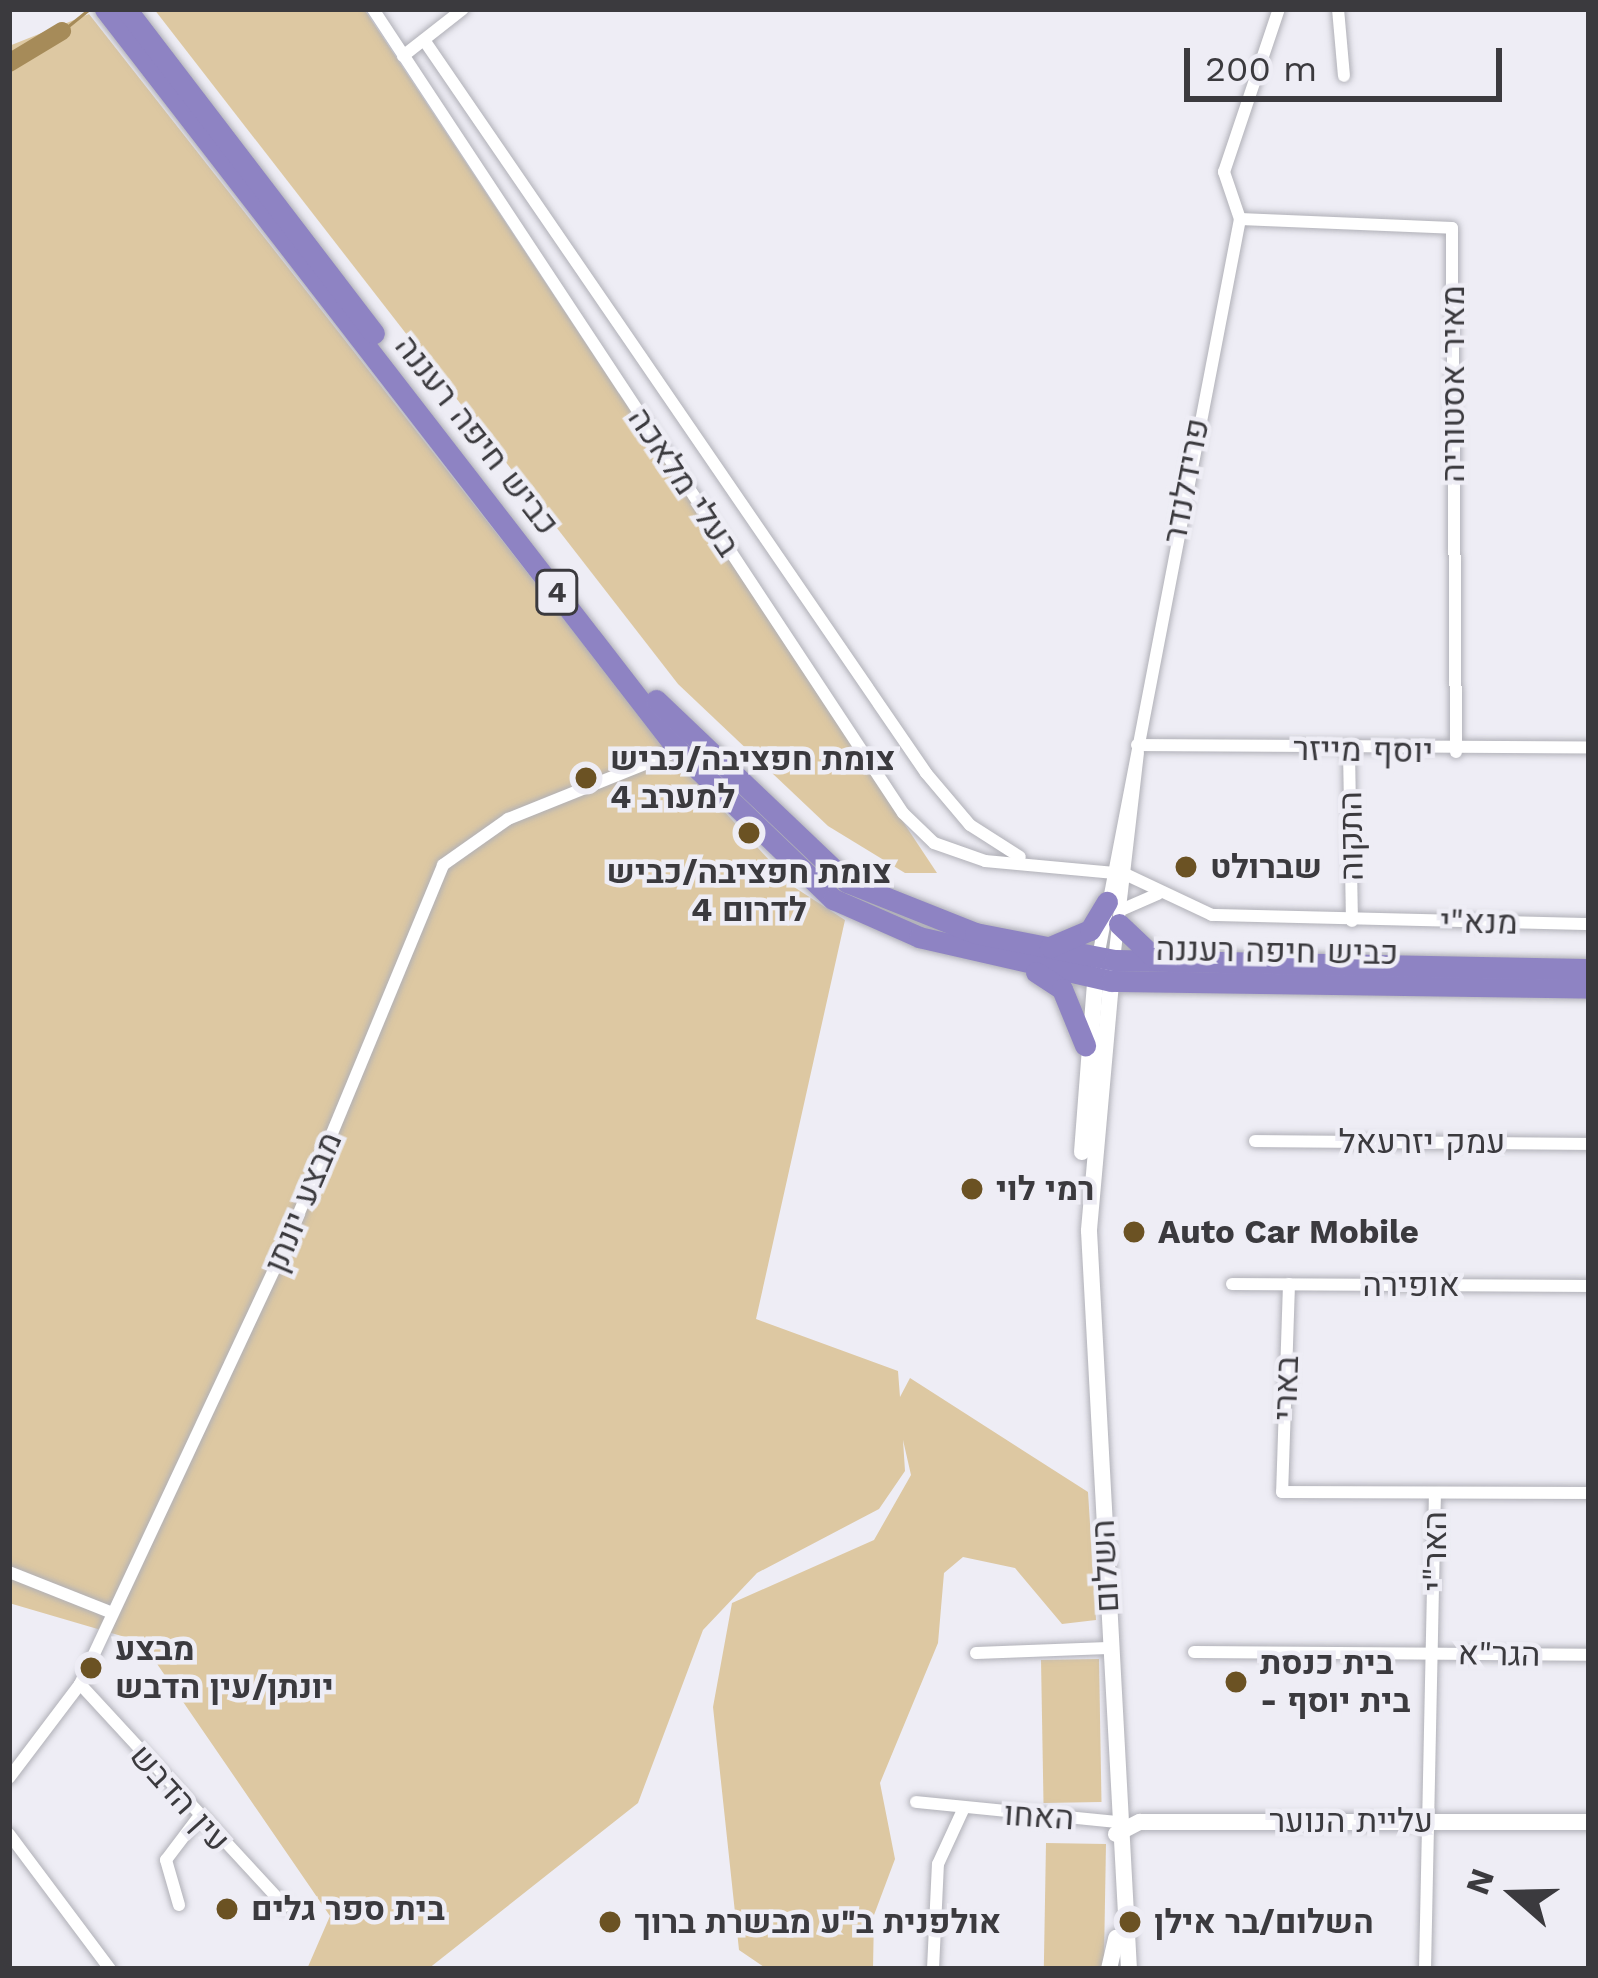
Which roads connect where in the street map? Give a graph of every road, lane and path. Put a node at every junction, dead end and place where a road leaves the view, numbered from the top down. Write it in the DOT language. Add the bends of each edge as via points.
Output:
graph roads {
  1 [pos="105,9"];
  2 [pos="126,9"];
  3 [pos="373,9"];
  4 [pos="463,9"];
  5 [pos="1280,9"];
  6 [pos="1338,9"];
  7 [pos="424,40"];
  8 [pos="141,42"];
  9 [pos="403,56"];
  10 [pos="1344,76"];
  11 [pos="1240,219"];
  12 [pos="1137,745"];
  13 [pos="687,746"];
  14 [pos="1589,747"];
  15 [pos="1349,752"];
  16 [pos="1456,752"];
  17 [pos="1027,860"];
  18 [pos="1119,873"];
  19 [pos="1158,894"];
  20 [pos="1115,912"];
  21 [pos="1352,921"];
  22 [pos="1589,924"];
  23 [pos="1042,948"];
  24 [pos="1163,962"];
  25 [pos="1020,963"];
  26 [pos="1104,969"];
  27 [pos="1589,969"];
  28 [pos="1589,988"];
  29 [pos="1085,1045"];
  30 [pos="1255,1141"];
  31 [pos="1589,1144"];
  32 [pos="1089,1231"];
  33 [pos="1232,1284"];
  34 [pos="1289,1285"];
  35 [pos="1589,1286"];
  36 [pos="1436,1493"];
  37 [pos="1589,1493"];
  38 [pos="9,1572"];
  39 [pos="110,1612"];
  40 [pos="1108,1648"];
  41 [pos="1194,1652"];
  42 [pos="976,1653"];
  43 [pos="1434,1654"];
  44 [pos="1589,1655"];
  45 [pos="80,1684"];
  46 [pos="9,1778"];
  47 [pos="916,1802"];
  48 [pos="963,1810"];
  49 [pos="197,1819"];
  50 [pos="1430,1821"];
  51 [pos="1589,1822"];
  52 [pos="1116,1828"];
  53 [pos="9,1834"];
  54 [pos="1119,1901"];
  55 [pos="179,1905"];
  56 [pos="285,1906"];
  57 [pos="110,1969"];
  58 [pos="933,1969"];
  59 [pos="1109,1969"];
  60 [pos="1129,1969"];
  61 [pos="1425,1969"];
  1 -- 8 [label="highway, כביש חיפה רעננה / 4"];
  2 -- 8 [label="highway, כביש חיפה רעננה / 4"];
  3 -- 9 [label="street, בעלי מלאכה"];
  4 -- 7 [label="street"];
  5 -- 11 [label="street" via="1224,172"];
  6 -- 10 [label="street"];
  7 -- 9 [label="street"];
  7 -- 17 [label="street, בעלי מלאכה" via="936,788"];
  8 -- 13 [label="highway, כביש חיפה רעננה / 4"];
  9 -- 17 [label="street, בעלי מלאכה" via="903,813 955,853"];
  11 -- 12 [label="street, פרידלנדר"];
  11 -- 16 [label="street, מאיר אסטוריה" via="1452,228"];
  12 -- 15 [label="street, יוסף מייזר"];
  12 -- 18 [label="street, פרידלנדר"];
  13 -- 23 [label="highway, כביש חיפה רעננה / 4" via="847,882 914,914"];
  13 -- 25 [label="highway, כביש חיפה רעננה / 4" via="833,899 877,924"];
  13 -- 39 [label="street, מבצע יונתן" via="508,819 443,865 287,1243"];
  14 -- 16 [label="street, יוסף מייזר"];
  15 -- 16 [label="street, יוסף מייזר"];
  15 -- 21 [label="street, התקוה"];
  17 -- 18 [label="street, בעלי מלאכה"];
  18 -- 19 [label="street, מנא\"י"];
  18 -- 20 [label="street, פרידלנדר"];
  19 -- 20 [label="street"];
  19 -- 21 [label="street, מנא\"י" via="1212,915"];
  20 -- 23 [label="highway"];
  20 -- 24 [label="highway"];
  20 -- 26 [label="street, פרידלנדר"];
  20 -- 26 [label="street, פרידלנדר"];
  21 -- 22 [label="street, מנא\"י"];
  23 -- 26 [label="highway, כביש חיפה רעננה / 4"];
  24 -- 26 [label="highway, כביש חיפה רעננה / 4"];
  24 -- 27 [label="highway, כביש חיפה רעננה / 4"];
  25 -- 26 [label="highway, כביש חיפה רעננה / 4"];
  25 -- 29 [label="highway" via="1062,989"];
  26 -- 28 [label="highway, כביש חיפה רעננה / 4"];
  26 -- 29 [label="street, השלום"];
  26 -- 32 [label="street, השלום"];
  29 -- 32 [label="street, השלום"];
  30 -- 31 [label="street, עמק יזרעאל"];
  32 -- 40 [label="street, השלום"];
  33 -- 34 [label="street, אופירה"];
  34 -- 35 [label="street, אופירה"];
  34 -- 36 [label="street, בארי" via="1282,1492"];
  36 -- 37 [label="street"];
  36 -- 43 [label="street, האר\"י"];
  38 -- 39 [label="street"];
  39 -- 45 [label="street, מבצע יונתן"];
  40 -- 42 [label="street"];
  40 -- 52 [label="street, השלום"];
  41 -- 43 [label="street, הגר\"א"];
  43 -- 44 [label="street, הגר\"א"];
  43 -- 50 [label="street, האר\"י"];
  45 -- 46 [label="street, מבצע יונתן"];
  45 -- 49 [label="street, עין הדבש"];
  47 -- 48 [label="street, האחו"];
  48 -- 52 [label="street, האחו"];
  48 -- 58 [label="street, האחו" via="938,1864"];
  49 -- 55 [label="street" via="166,1860"];
  49 -- 56 [label="street, עין הדבש"];
  50 -- 51 [label="street, עליית הנוער"];
  50 -- 52 [label="street, עליית הנוער"];
  50 -- 61 [label="street, האר\"י"];
  52 -- 54 [label="street, השלום"];
  53 -- 57 [label="street"];
  54 -- 59 [label="street, השלום"];
  54 -- 60 [label="street, השלום"];
}
